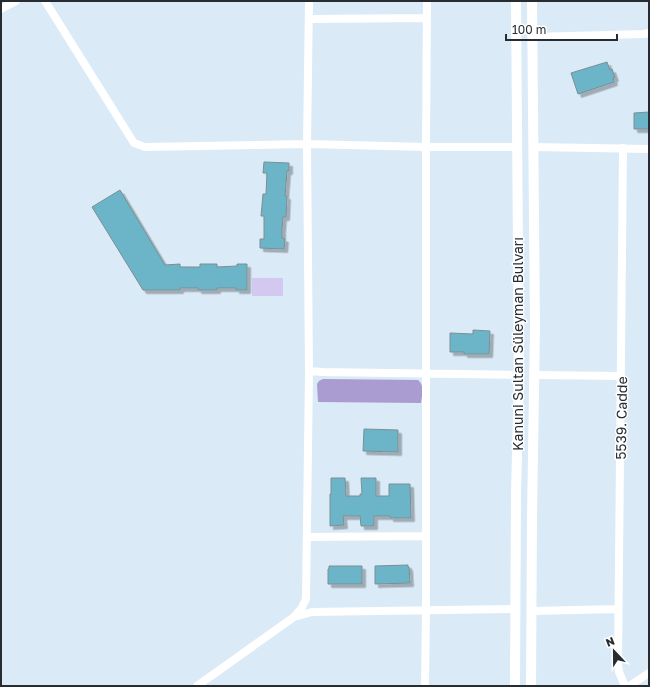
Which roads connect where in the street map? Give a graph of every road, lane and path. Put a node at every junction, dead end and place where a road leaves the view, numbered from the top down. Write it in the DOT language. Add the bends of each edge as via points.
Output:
graph roads {
  1 [pos="16,1"];
  2 [pos="45,1"];
  3 [pos="309,1"];
  4 [pos="427,1"];
  5 [pos="516,1"];
  6 [pos="532,1"];
  7 [pos="1,9"];
  8 [pos="426,18"];
  9 [pos="309,19"];
  10 [pos="649,33"];
  11 [pos="532,37"];
  12 [pos="307,144"];
  13 [pos="516,146"];
  14 [pos="426,147"];
  15 [pos="533,147"];
  16 [pos="623,148"];
  17 [pos="649,148"];
  18 [pos="309,371"];
  19 [pos="426,374"];
  20 [pos="519,375"];
  21 [pos="535,375"];
  22 [pos="621,376"];
  23 [pos="426,536"];
  24 [pos="307,537"];
  25 [pos="515,609"];
  26 [pos="618,609"];
  27 [pos="426,610"];
  28 [pos="532,611"];
  29 [pos="294,617"];
  30 [pos="649,672"];
  31 [pos="197,686"];
  32 [pos="425,686"];
  33 [pos="515,686"];
  34 [pos="531,686"];
  35 [pos="625,686"];
  36 [pos="629,686"];
  1 -- 7 [label="street"];
  2 -- 12 [label="street" via="134,143 145,147"];
  3 -- 9 [label="street"];
  4 -- 8 [label="street"];
  5 -- 13 [label="main road, Kanuni Sultan Süleyman Bulvarı"];
  6 -- 11 [label="main road, Kanuni Sultan Süleyman Bulvarı"];
  8 -- 9 [label="street"];
  8 -- 14 [label="street"];
  9 -- 12 [label="street"];
  10 -- 11 [label="street"];
  11 -- 15 [label="main road, Kanuni Sultan Süleyman Bulvarı"];
  12 -- 14 [label="street"];
  12 -- 18 [label="street"];
  13 -- 14 [label="street"];
  13 -- 20 [label="main road, Kanuni Sultan Süleyman Bulvarı"];
  14 -- 19 [label="street"];
  15 -- 16 [label="street"];
  15 -- 21 [label="main road, Kanuni Sultan Süleyman Bulvarı"];
  16 -- 17 [label="street"];
  16 -- 22 [label="street, 5539. Cadde"];
  18 -- 19 [label="street"];
  18 -- 24 [label="street"];
  19 -- 20 [label="street"];
  19 -- 23 [label="street"];
  20 -- 25 [label="main road, Kanuni Sultan Süleyman Bulvarı"];
  21 -- 22 [label="street"];
  21 -- 28 [label="main road, Kanuni Sultan Süleyman Bulvarı"];
  22 -- 26 [label="street, 5539. Cadde"];
  23 -- 24 [label="street"];
  23 -- 27 [label="street"];
  24 -- 29 [label="street" via="306,599 302,609"];
  25 -- 27 [label="street"];
  25 -- 33 [label="main road, Kanuni Sultan Süleyman Bulvarı"];
  26 -- 28 [label="street"];
  26 -- 35 [label="street, 5539. Cadde" via="618,664"];
  27 -- 29 [label="street" via="312,612"];
  27 -- 32 [label="street"];
  28 -- 34 [label="main road, Kanuni Sultan Süleyman Bulvarı"];
  29 -- 31 [label="street"];
  30 -- 36 [label="street"];
}
